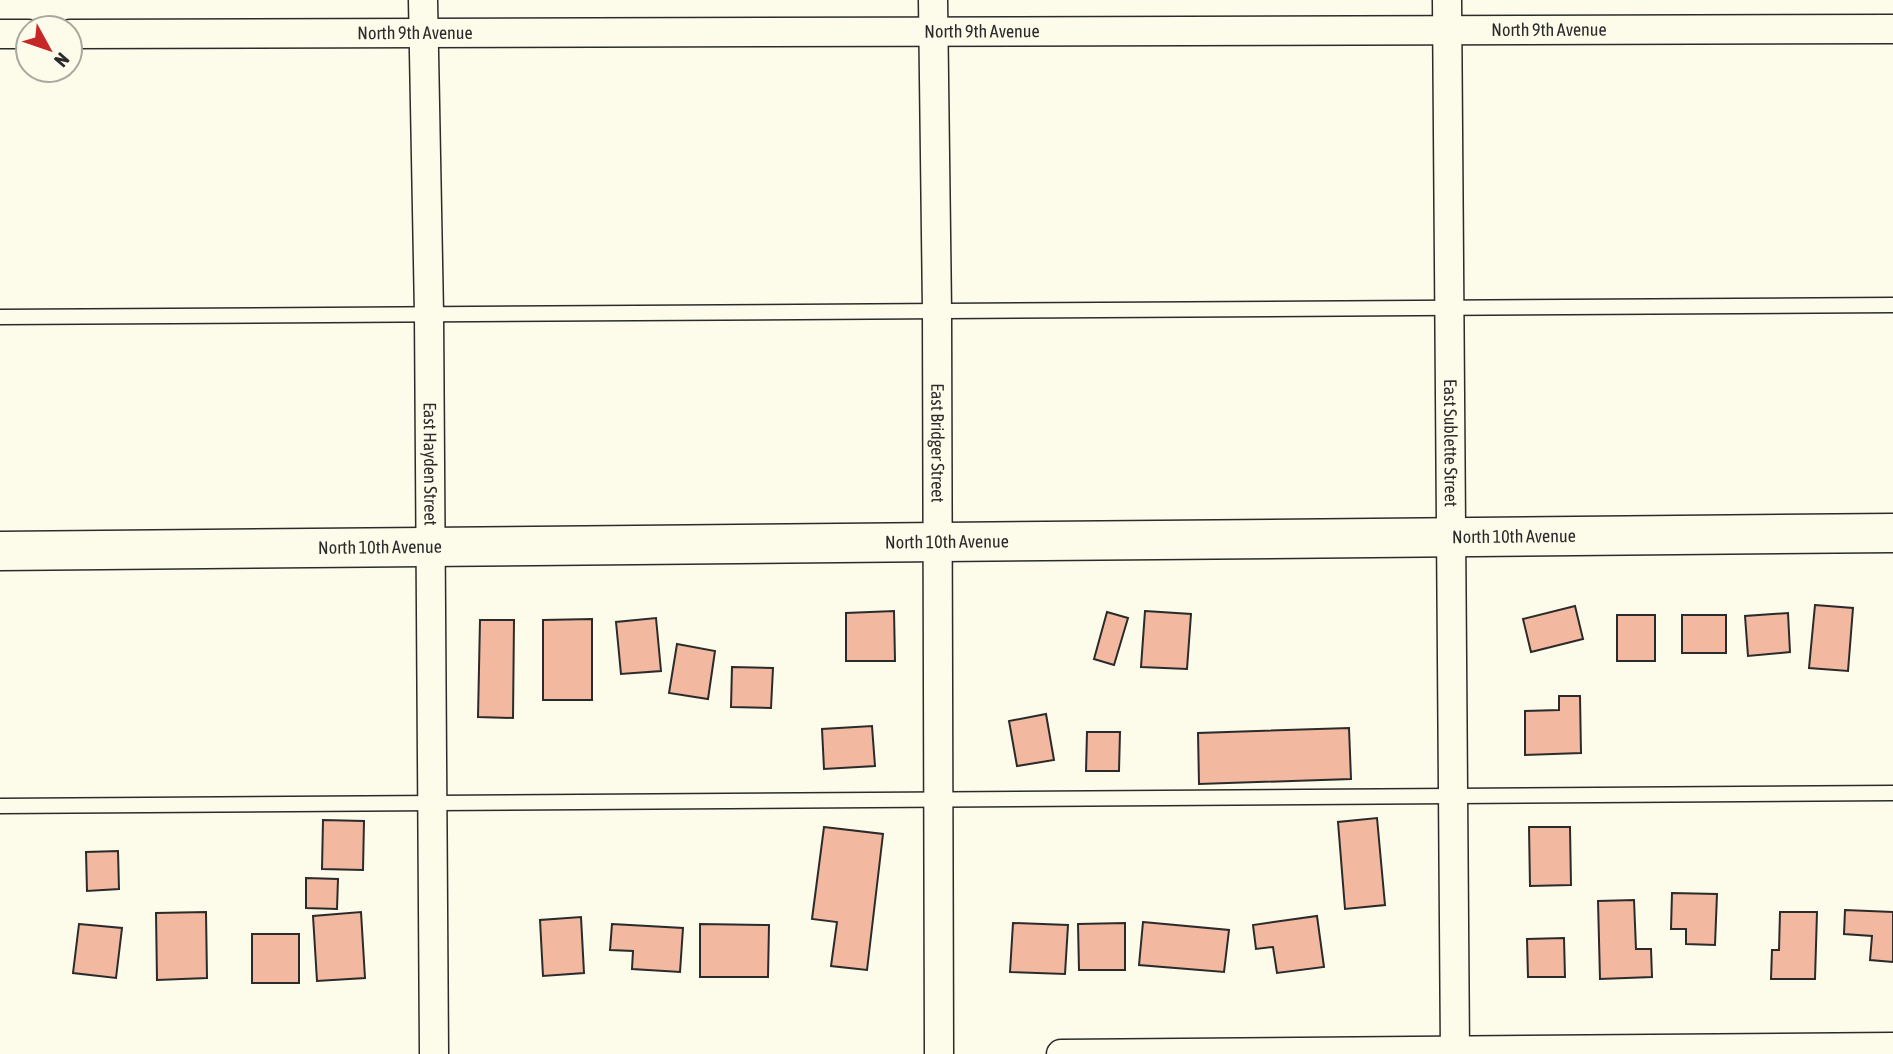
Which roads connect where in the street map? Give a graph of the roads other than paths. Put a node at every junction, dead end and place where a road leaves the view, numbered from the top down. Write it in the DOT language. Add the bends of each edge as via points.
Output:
graph roads {
  1 [pos="423,0"];
  2 [pos="933,0"];
  3 [pos="1447,0"];
  4 [pos="1447,29"];
  5 [pos="1893,29"];
  6 [pos="933,32"];
  7 [pos="422,33"];
  8 [pos="84,34"];
  9 [pos="1893,304"];
  10 [pos="1450,308"];
  11 [pos="937,311"];
  12 [pos="429,314"];
  13 [pos="0,317"];
  14 [pos="1893,533"];
  15 [pos="1451,537"];
  16 [pos="937,542"];
  17 [pos="430,546"];
  18 [pos="0,551"];
  19 [pos="1893,793"];
  20 [pos="1453,797"];
  21 [pos="938,800"];
  22 [pos="432,803"];
  23 [pos="0,806"];
  24 [pos="1893,1047"];
  25 [pos="1455,1052"];
  26 [pos="434,1054"];
  27 [pos="939,1054"];
  28 [pos="1061,1054"];
  1 -- 7 [label="street, East Hayden Street"];
  2 -- 6 [label="street, East Bridger Street"];
  3 -- 4 [label="street, East Sublette Street"];
  4 -- 5 [label="street, North 9th Avenue"];
  4 -- 6 [label="street, North 9th Avenue"];
  4 -- 10 [label="street, East Sublette Street"];
  6 -- 7 [label="street, North 9th Avenue"];
  6 -- 11 [label="street, East Bridger Street"];
  7 -- 8 [label="street, North 9th Avenue"];
  7 -- 12 [label="street, East Hayden Street"];
  9 -- 10 [label="lane"];
  10 -- 11 [label="lane"];
  10 -- 15 [label="street, East Sublette Street"];
  11 -- 12 [label="lane"];
  11 -- 16 [label="street, East Bridger Street"];
  12 -- 13 [label="lane"];
  12 -- 17 [label="street, East Hayden Street"];
  14 -- 15 [label="street, North 10th Avenue"];
  15 -- 16 [label="street, North 10th Avenue"];
  15 -- 20 [label="street, East Sublette Street"];
  16 -- 17 [label="street, North 10th Avenue"];
  16 -- 21 [label="street, East Bridger Street"];
  17 -- 18 [label="street, North 10th Avenue"];
  17 -- 22 [label="street, East Hayden Street"];
  19 -- 20 [label="lane"];
  20 -- 21 [label="lane"];
  20 -- 25 [label="street, East Sublette Street"];
  21 -- 22 [label="lane"];
  21 -- 27 [label="street, East Bridger Street"];
  22 -- 23 [label="lane"];
  22 -- 26 [label="street, East Hayden Street"];
  24 -- 25 [label="street"];
  25 -- 28 [label="street"];
}
